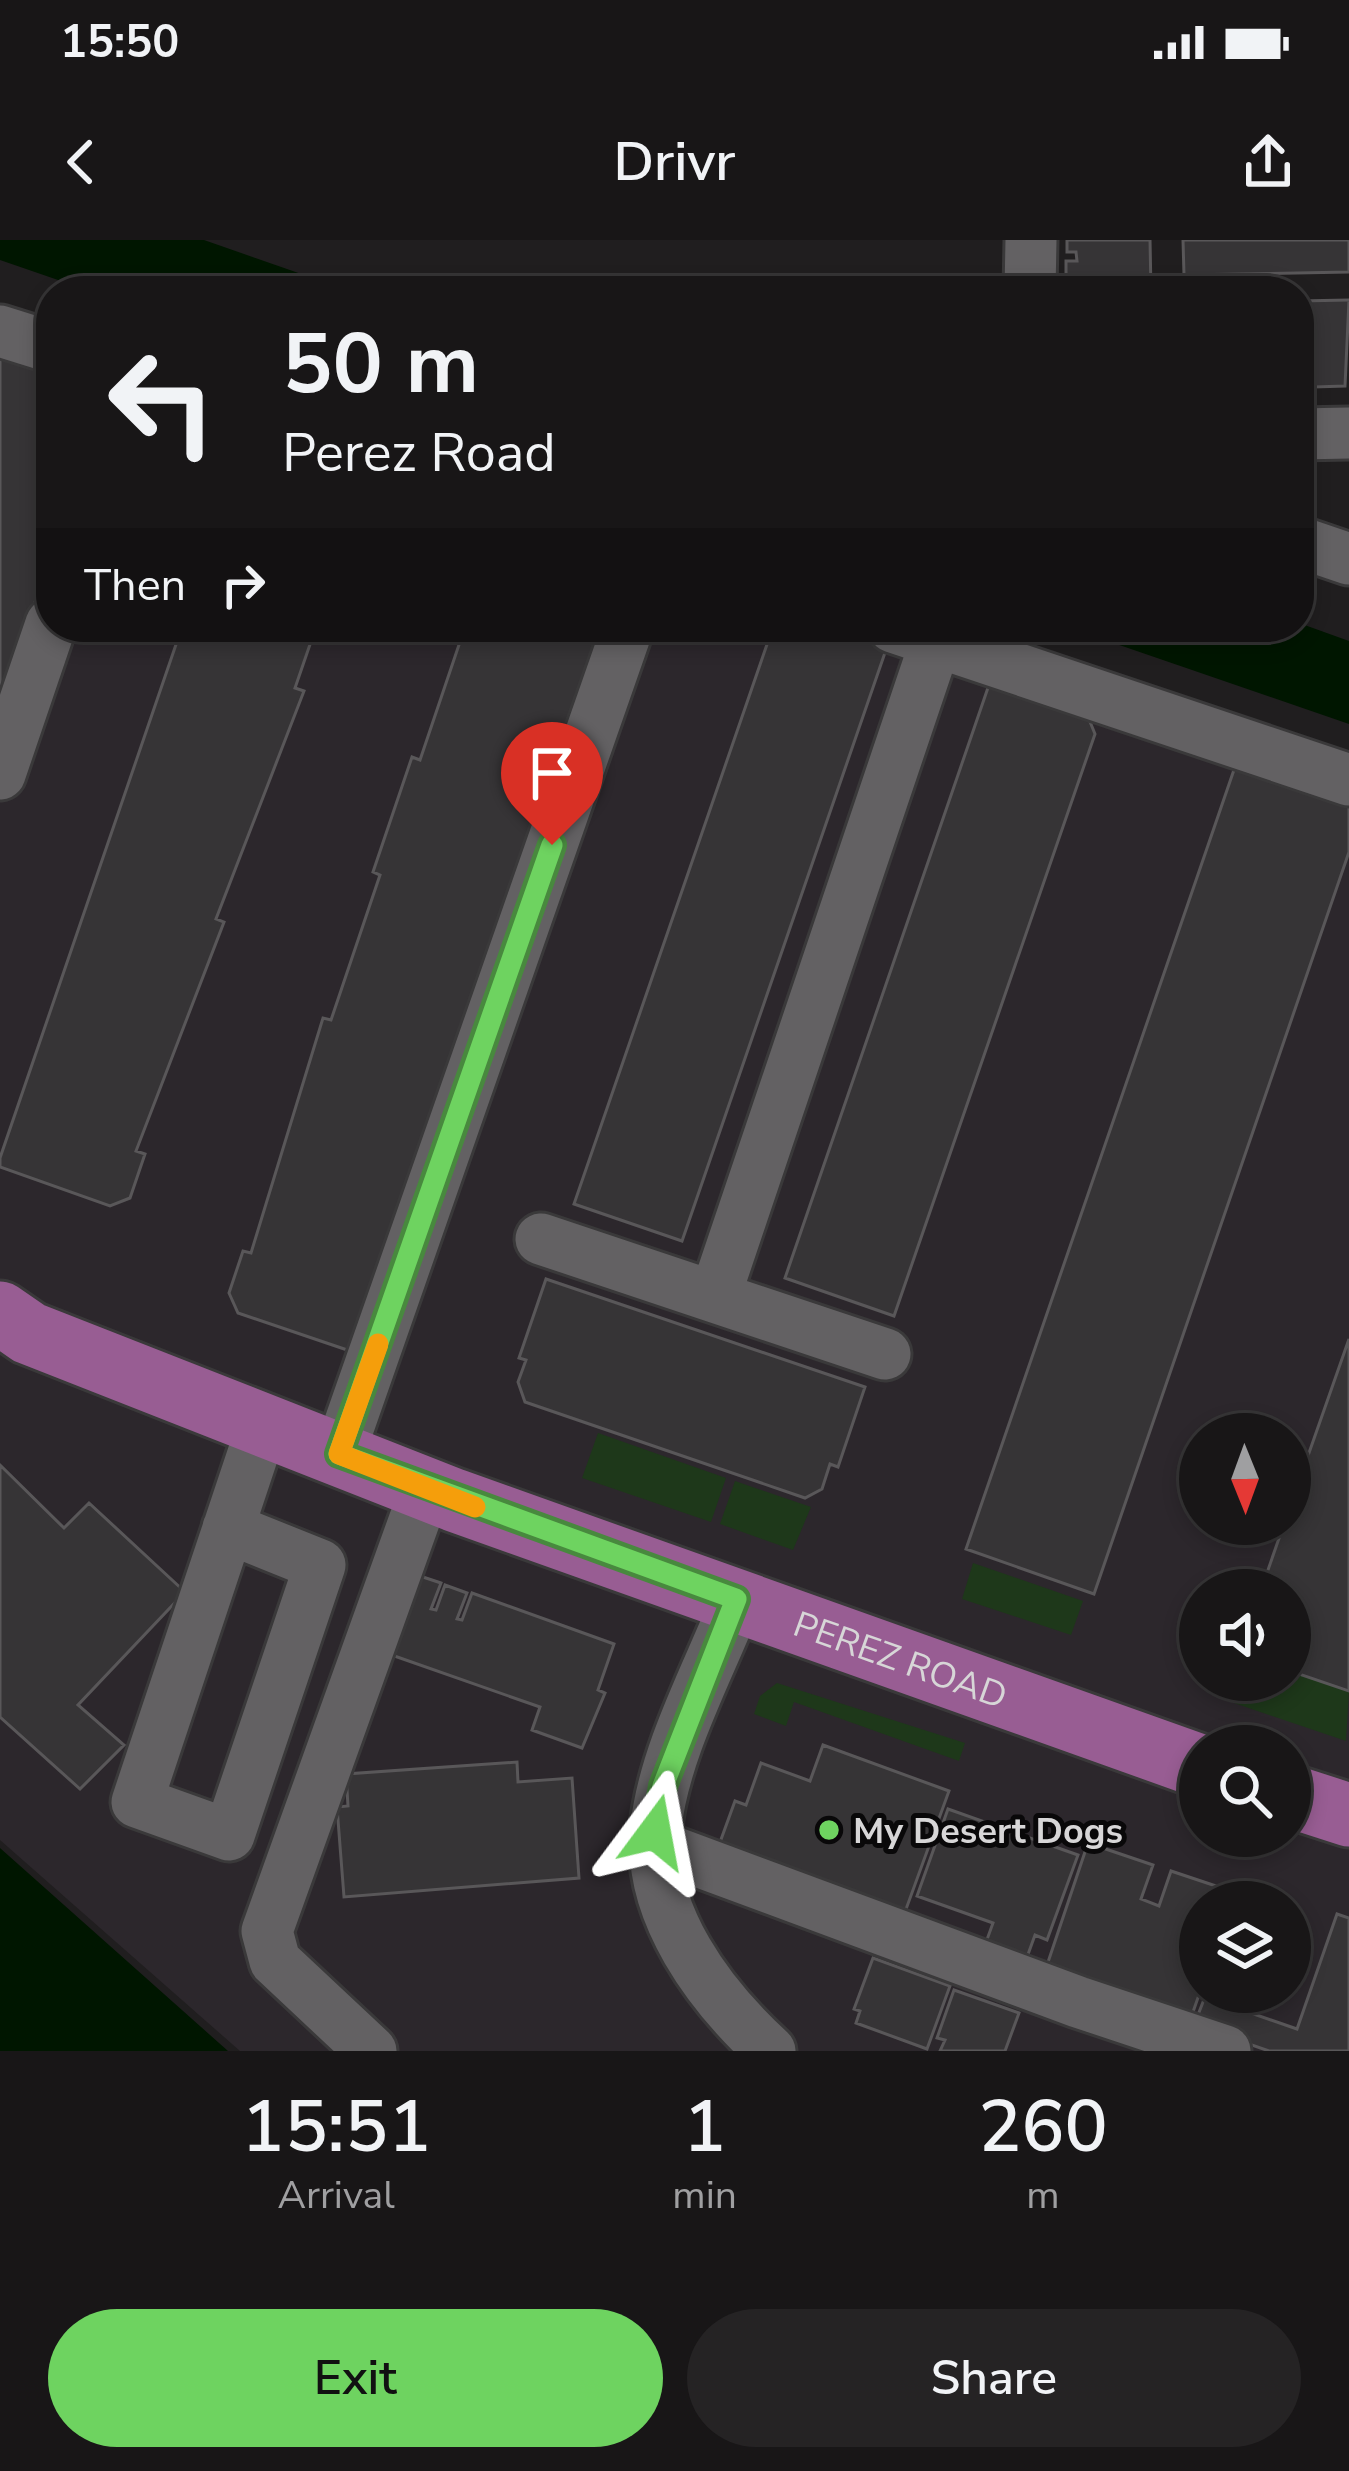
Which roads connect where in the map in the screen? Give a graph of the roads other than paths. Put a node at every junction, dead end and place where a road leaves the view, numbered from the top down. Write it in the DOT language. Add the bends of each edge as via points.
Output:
graph roads {
  1 [pos="1031,240"];
  2 [pos="1030,276"];
  3 [pos="0,331"];
  4 [pos="36,342"];
  5 [pos="1349,433"];
  6 [pos="1314,434"];
  7 [pos="1314,547"];
  8 [pos="1349,559"];
  9 [pos="45,642"];
  10 [pos="623,642"];
  11 [pos="912,642"];
  12 [pos="938,642"];
  13 [pos="0,773"];
  14 [pos="1349,779"];
  15 [pos="541,1239"];
  16 [pos="715,1296"];
  17 [pos="6,1330"];
  18 [pos="885,1354"];
  19 [pos="263,1424"];
  20 [pos="339,1454"];
  21 [pos="426,1488"];
  22 [pos="228,1528"];
  23 [pos="736,1599"];
  24 [pos="1179,1758"];
  25 [pos="1311,1803"];
  26 [pos="1349,1815"];
  27 [pos="657,1846"];
  28 [pos="371,2051"];
  29 [pos="770,2051"];
  30 [pos="1225,2051"];
  1 -- 2 [label="street"];
  3 -- 4 [label="street"];
  5 -- 6 [label="street"];
  7 -- 8 [label="street"];
  9 -- 13 [label="street"];
  10 -- 20 [label="street"];
  11 -- 16 [label="street"];
  12 -- 14 [label="street"];
  15 -- 16 [label="street"];
  16 -- 18 [label="street"];
  17 -- 19 [label="main road, PEREZ ROAD"];
  19 -- 20 [label="main road, PEREZ ROAD"];
  19 -- 22 [label="street"];
  20 -- 21 [label="main road, PEREZ ROAD"];
  21 -- 23 [label="main road, PEREZ ROAD"];
  21 -- 28 [label="street" via="267,1931 274,1961"];
  22 -- 22 [label="street" via="137,1802 229,1835 320,1565"];
  23 -- 24 [label="main road, PEREZ ROAD"];
  23 -- 27 [label="street" via="663,1786"];
  25 -- 26 [label="main road"];
  27 -- 29 [label="street" via="674,1928 697,1972"];
  27 -- 30 [label="street"];
}
